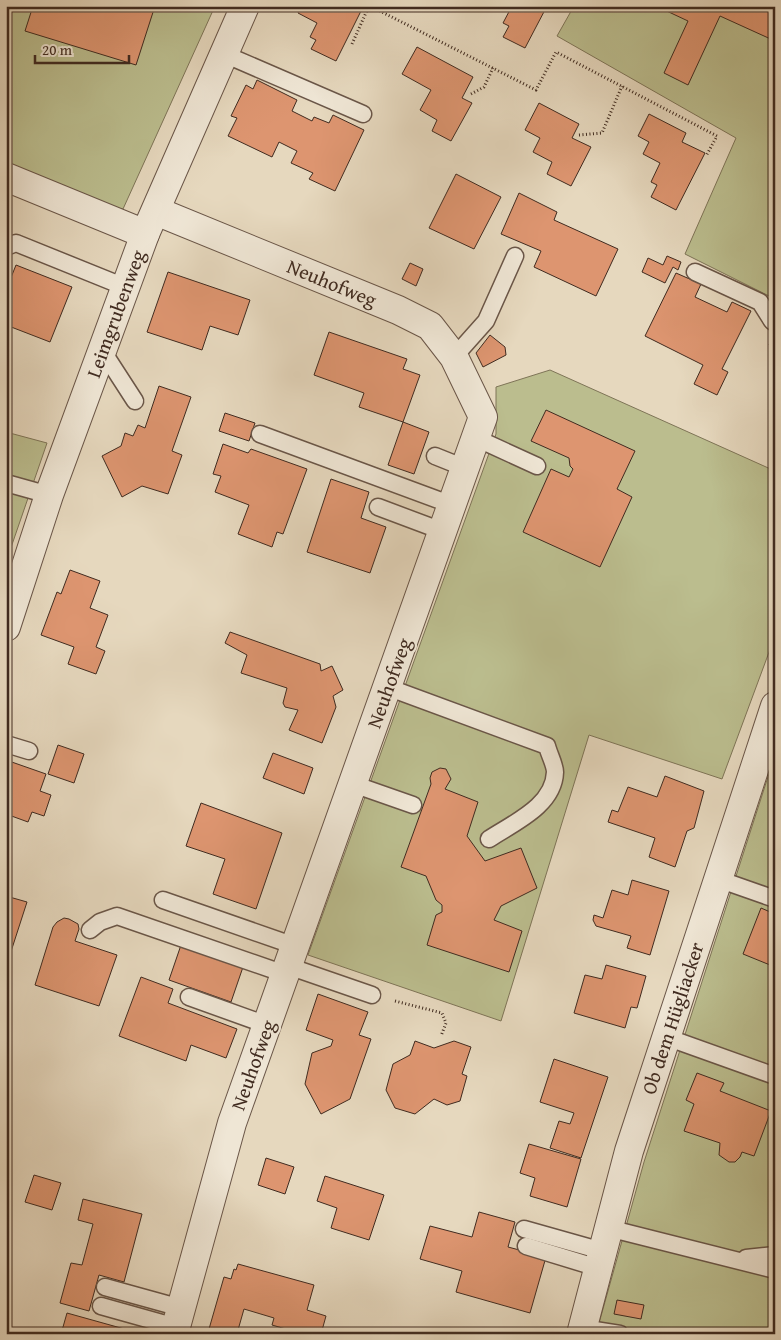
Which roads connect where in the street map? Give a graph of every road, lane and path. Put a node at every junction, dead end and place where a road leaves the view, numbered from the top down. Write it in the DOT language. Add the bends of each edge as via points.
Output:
graph roads {
  1 [pos="245,6"];
  2 [pos="370,6"];
  3 [pos="352,44"];
  4 [pos="224,54"];
  5 [pos="493,68"];
  6 [pos="622,86"];
  7 [pos="471,94"];
  8 [pos="363,114"];
  9 [pos="579,135"];
  10 [pos="706,156"];
  11 [pos="6,177"];
  12 [pos="150,222"];
  13 [pos="6,247"];
  14 [pos="515,256"];
  15 [pos="695,272"];
  16 [pos="125,287"];
  17 [pos="775,322"];
  18 [pos="102,350"];
  19 [pos="454,357"];
  20 [pos="135,401"];
  21 [pos="260,434"];
  22 [pos="476,438"];
  23 [pos="435,456"];
  24 [pos="537,466"];
  25 [pos="465,468"];
  26 [pos="6,483"];
  27 [pos="49,495"];
  28 [pos="452,505"];
  29 [pos="378,507"];
  30 [pos="442,531"];
  31 [pos="6,627"];
  32 [pos="387,687"];
  33 [pos="775,706"];
  34 [pos="6,744"];
  35 [pos="29,751"];
  36 [pos="353,784"];
  37 [pos="413,804"];
  38 [pos="489,838"];
  39 [pos="718,879"];
  40 [pos="775,899"];
  41 [pos="163,900"];
  42 [pos="90,930"];
  43 [pos="289,962"];
  44 [pos="372,995"];
  45 [pos="189,997"];
  46 [pos="267,1026"];
  47 [pos="441,1036"];
  48 [pos="666,1037"];
  49 [pos="775,1076"];
  50 [pos="524,1229"];
  51 [pos="526,1246"];
  52 [pos="603,1249"];
  53 [pos="775,1255"];
  54 [pos="734,1259"];
  55 [pos="775,1270"];
  56 [pos="104,1287"];
  57 [pos="101,1306"];
  58 [pos="177,1323"];
  59 [pos="582,1331"];
  60 [pos="620,1334"];
  1 -- 4 [label="street, Leimgrubenweg"];
  2 -- 3 [label="path"];
  2 -- 5 [label="path"];
  4 -- 8 [label="lane"];
  4 -- 12 [label="street, Leimgrubenweg"];
  5 -- 6 [label="path" via="536,90 556,52"];
  5 -- 7 [label="path" via="484,87"];
  6 -- 9 [label="path" via="602,133"];
  6 -- 10 [label="path" via="717,136"];
  11 -- 12 [label="street, Neuhofweg"];
  12 -- 16 [label="street, Leimgrubenweg"];
  12 -- 19 [label="street, Neuhofweg" via="398,310 430,326"];
  13 -- 16 [label="lane" via="16,243"];
  14 -- 19 [label="lane" via="486,321"];
  15 -- 17 [label="lane" via="760,302"];
  16 -- 18 [label="street, Leimgrubenweg"];
  18 -- 20 [label="lane"];
  18 -- 27 [label="street, Leimgrubenweg"];
  19 -- 22 [label="street, Neuhofweg" via="483,417"];
  21 -- 28 [label="lane"];
  22 -- 24 [label="lane"];
  22 -- 25 [label="street, Neuhofweg"];
  23 -- 25 [label="lane"];
  25 -- 28 [label="street, Neuhofweg"];
  26 -- 27 [label="lane"];
  27 -- 31 [label="street, Leimgrubenweg"];
  28 -- 30 [label="street, Neuhofweg"];
  29 -- 30 [label="lane"];
  30 -- 32 [label="street, Neuhofweg"];
  32 -- 36 [label="street, Neuhofweg"];
  32 -- 38 [label="lane" via="547,746 555,772 550,792 536,808"];
  33 -- 39 [label="street, Ob dem Hügliacker"];
  34 -- 35 [label="lane"];
  36 -- 37 [label="lane"];
  36 -- 43 [label="street, Neuhofweg"];
  39 -- 40 [label="lane"];
  39 -- 48 [label="street, Ob dem Hügliacker"];
  41 -- 43 [label="lane"];
  42 -- 43 [label="lane" via="117,916"];
  43 -- 44 [label="lane"];
  43 -- 46 [label="street, Neuhofweg"];
  44 -- 47 [label="path" via="442,1013 446,1023"];
  45 -- 46 [label="lane"];
  46 -- 58 [label="street, Neuhofweg" via="232,1123"];
  48 -- 49 [label="lane"];
  48 -- 52 [label="street, Ob dem Hügliacker" via="629,1151"];
  50 -- 52 [label="lane"];
  51 -- 52 [label="lane"];
  52 -- 54 [label="lane"];
  52 -- 59 [label="street, Ob dem Hügliacker"];
  53 -- 54 [label="lane"];
  54 -- 55 [label="lane"];
  56 -- 58 [label="lane"];
  57 -- 58 [label="lane"];
  59 -- 60 [label="lane"];
}
